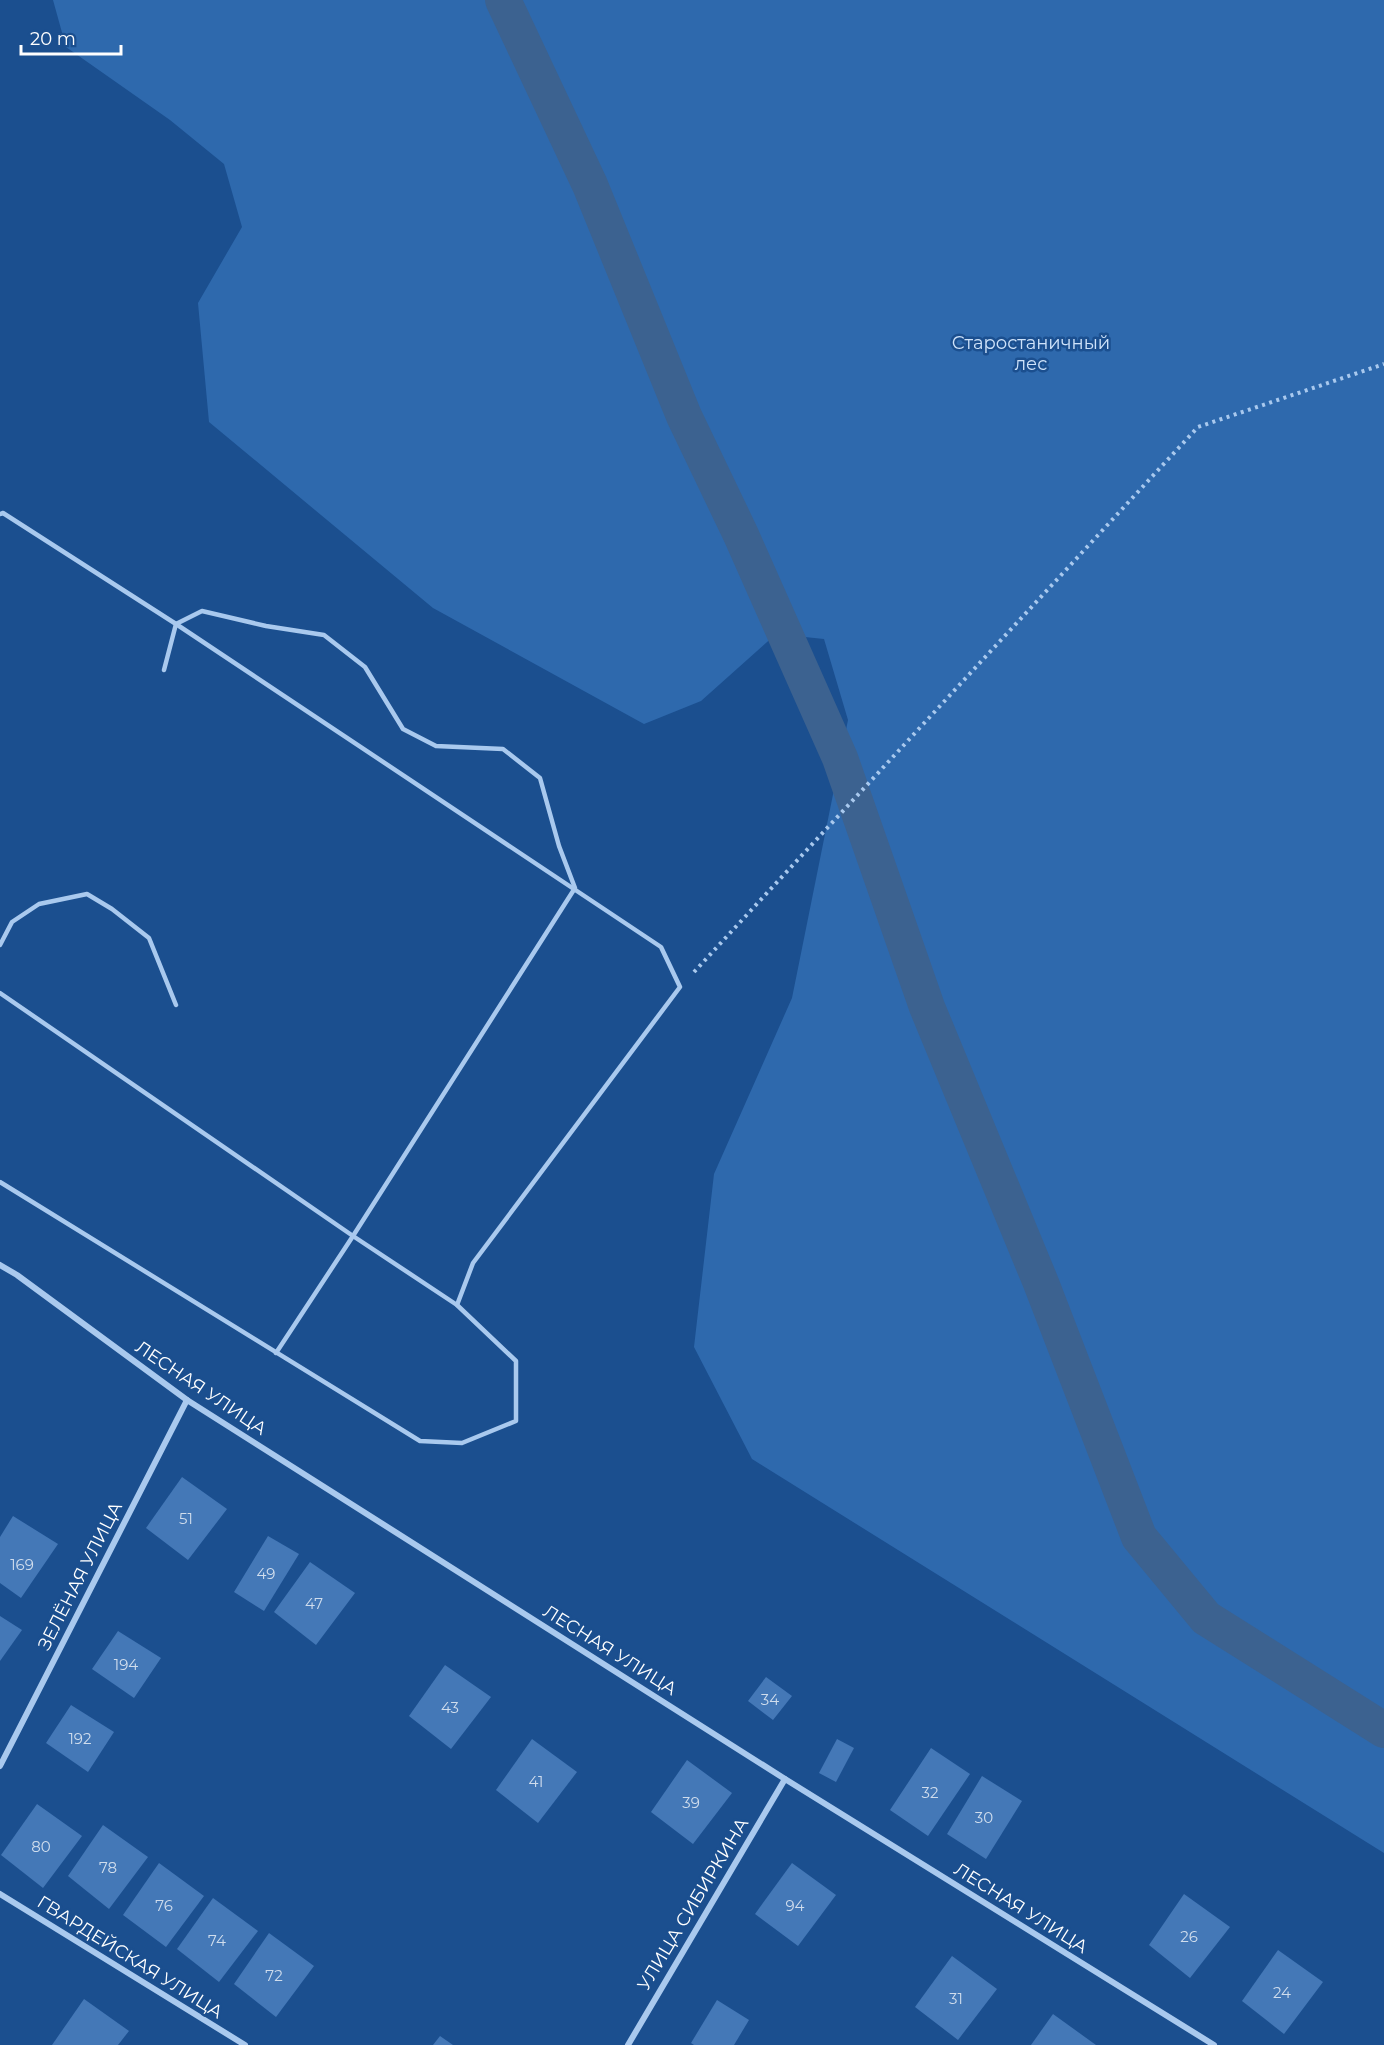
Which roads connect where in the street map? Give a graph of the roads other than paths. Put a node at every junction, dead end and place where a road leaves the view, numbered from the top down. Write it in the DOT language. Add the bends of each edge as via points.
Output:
graph roads {
  1 [pos="0,514"];
  2 [pos="176,624"];
  3 [pos="164,670"];
  4 [pos="575,888"];
  5 [pos="0,945"];
  6 [pos="0,993"];
  7 [pos="176,1005"];
  8 [pos="0,1182"];
  9 [pos="352,1236"];
  10 [pos="0,1265"];
  11 [pos="457,1305"];
  12 [pos="276,1353"];
  13 [pos="187,1400"];
  14 [pos="0,1766"];
  15 [pos="785,1779"];
  16 [pos="0,1894"];
  17 [pos="245,2045"];
  18 [pos="627,2045"];
  19 [pos="1214,2045"];
  1 -- 2 [label="lane"];
  2 -- 3 [label="lane"];
  2 -- 4 [label="lane"];
  2 -- 4 [label="lane" via="202,611 324,635 365,667 403,729 435,746 503,749 540,778"];
  4 -- 9 [label="lane"];
  4 -- 11 [label="lane" via="661,947 680,987 473,1263"];
  5 -- 7 [label="lane" via="12,922 39,904 87,894 149,938"];
  6 -- 9 [label="lane"];
  8 -- 12 [label="lane"];
  9 -- 11 [label="lane"];
  9 -- 12 [label="lane"];
  10 -- 13 [label="street, ЛЕСНАЯ УЛИЦА"];
  11 -- 12 [label="lane" via="516,1360 516,1421 462,1443 420,1441"];
  13 -- 14 [label="street, ЗЕЛЁНАЯ УЛИЦА"];
  13 -- 15 [label="street, ЛЕСНАЯ УЛИЦА"];
  15 -- 18 [label="street, УЛИЦА СИБИРКИНА"];
  15 -- 19 [label="street, ЛЕСНАЯ УЛИЦА"];
  16 -- 17 [label="street, ГВАРДЕЙСКАЯ УЛИЦА"];
}
